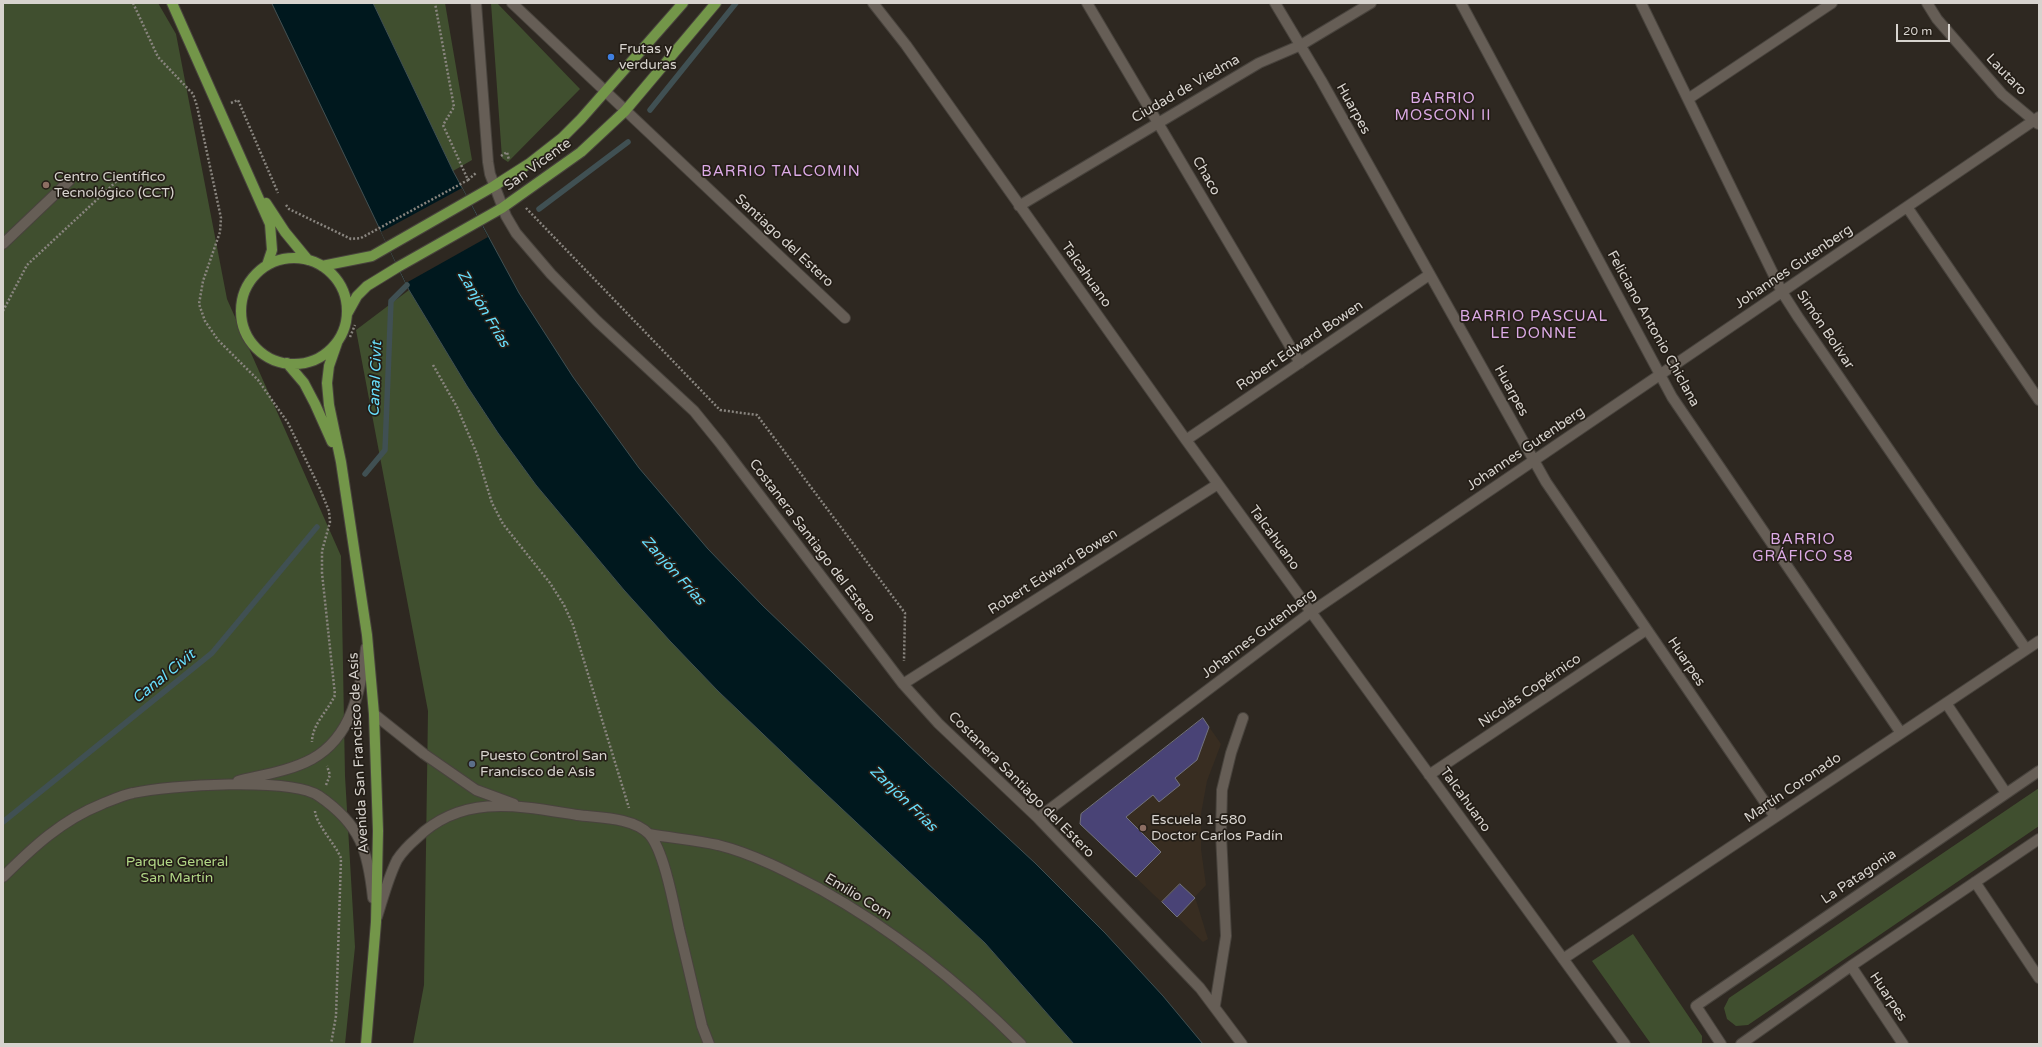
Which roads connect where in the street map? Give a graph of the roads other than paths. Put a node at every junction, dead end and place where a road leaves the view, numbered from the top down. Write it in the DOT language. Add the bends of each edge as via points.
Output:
graph roads {
  1 [pos="172,3"];
  2 [pos="476,3"];
  3 [pos="512,3"];
  4 [pos="683,3"];
  5 [pos="716,3"];
  6 [pos="873,3"];
  7 [pos="880,3"];
  8 [pos="1087,3"];
  9 [pos="1275,3"];
  10 [pos="1371,3"];
  11 [pos="1461,3"];
  12 [pos="1641,3"];
  13 [pos="1832,3"];
  14 [pos="1928,3"];
  15 [pos="906,45"];
  16 [pos="1301,45"];
  17 [pos="605,92"];
  18 [pos="1688,99"];
  19 [pos="625,111"];
  20 [pos="2037,121"];
  21 [pos="1158,122"];
  22 [pos="249,178"];
  23 [pos="69,181"];
  24 [pos="494,186"];
  25 [pos="1019,206"];
  26 [pos="1907,206"];
  27 [pos="502,208"];
  28 [pos="3,244"];
  29 [pos="308,260"];
  30 [pos="267,266"];
  31 [pos="322,266"];
  32 [pos="1429,275"];
  33 [pos="1782,292"];
  34 [pos="347,314"];
  35 [pos="845,318"];
  36 [pos="337,343"];
  37 [pos="287,363"];
  38 [pos="1300,363"];
  39 [pos="1659,375"];
  40 [pos="2039,400"];
  41 [pos="1186,440"];
  42 [pos="1534,460"];
  43 [pos="341,462"];
  44 [pos="1218,484"];
  45 [pos="1311,612"];
  46 [pos="1646,630"];
  47 [pos="367,634"];
  48 [pos="2039,640"];
  49 [pos="2026,649"];
  50 [pos="903,684"];
  51 [pos="1946,703"];
  52 [pos="374,714"];
  53 [pos="1243,718"];
  54 [pos="1901,733"];
  55 [pos="2039,771"];
  56 [pos="1429,775"];
  57 [pos="226,784"];
  58 [pos="2006,793"];
  59 [pos="521,806"];
  60 [pos="1775,817"];
  61 [pos="1038,818"];
  62 [pos="649,834"];
  63 [pos="2039,839"];
  64 [pos="3,877"];
  65 [pos="1975,882"];
  66 [pos="376,922"];
  67 [pos="1563,959"];
  68 [pos="1850,966"];
  69 [pos="2039,978"];
  70 [pos="1215,1005"];
  71 [pos="366,1044"];
  72 [pos="709,1044"];
  73 [pos="1021,1044"];
  74 [pos="1242,1044"];
  75 [pos="1624,1044"];
  76 [pos="1721,1044"];
  77 [pos="1741,1044"];
  78 [pos="1903,1044"];
  1 -- 22 [label="main road, Avenida San Francisco de Asís"];
  2 -- 24 [label="street, Costanera Santiago del Estero" via="488,162"];
  3 -- 17 [label="street, Santiago del Estero"];
  4 -- 17 [label="main road, San Vicente"];
  5 -- 19 [label="main road, San Vicente"];
  6 -- 15 [label="street, Talcahuano"];
  7 -- 15 [label="street, Talcahuano"];
  8 -- 21 [label="street, Chaco"];
  9 -- 16 [label="street, Huarpes"];
  10 -- 16 [label="street, Ciudad de Viedma"];
  11 -- 39 [label="street, Feliciano Antonio Chiclana"];
  12 -- 18 [label="street, Simón Bolívar"];
  13 -- 18 [label="street"];
  14 -- 20 [label="street, Lautaro" via="1938,19 2002,94"];
  15 -- 25 [label="street, Talcahuano"];
  16 -- 21 [label="street, Ciudad de Viedma" via="1259,63"];
  16 -- 32 [label="street, Huarpes"];
  17 -- 19 [label="street, Santiago del Estero"];
  17 -- 24 [label="main road, San Vicente" via="562,138"];
  18 -- 33 [label="street, Simón Bolívar"];
  19 -- 27 [label="main road, San Vicente" via="580,152"];
  19 -- 35 [label="street, Santiago del Estero"];
  20 -- 26 [label="street, Johannes Gutenberg"];
  21 -- 25 [label="street, Ciudad de Viedma"];
  21 -- 38 [label="street, Chaco"];
  22 -- 29 [label="main road, Avenida San Francisco de Asís"];
  22 -- 30 [label="main road, Avenida San Francisco de Asís" via="270,224 272,250"];
  23 -- 28 [label="street"];
  24 -- 27 [label="street, Costanera Santiago del Estero"];
  24 -- 31 [label="main road, San Vicente" via="388,247 364,258"];
  25 -- 41 [label="street, Talcahuano"];
  26 -- 33 [label="street, Johannes Gutenberg"];
  26 -- 40 [label="street"];
  27 -- 34 [label="main road, San Vicente" via="367,286 357,296"];
  27 -- 50 [label="street, Costanera Santiago del Estero" via="516,233 556,279 698,416"];
  29 -- 30 [label="main road, Avenida San Francisco de Asís" via="293,258"];
  29 -- 31 [label="main road, Avenida San Francisco de Asís"];
  30 -- 37 [label="main road, Avenida San Francisco de Asís" via="255,276 246,289 242,305 243,321 248,337 258,350 271,359"];
  31 -- 34 [label="main road, Avenida San Francisco de Asís" via="341,286"];
  32 -- 38 [label="street, Robert Edward Bowen"];
  32 -- 42 [label="street, Huarpes"];
  33 -- 39 [label="street, Johannes Gutenberg"];
  33 -- 49 [label="street, Simón Bolívar"];
  34 -- 36 [label="main road, Avenida San Francisco de Asís" via="344,329"];
  36 -- 37 [label="main road, Avenida San Francisco de Asís" via="315,360 301,364"];
  36 -- 43 [label="main road, Avenida San Francisco de Asís" via="329,366 327,383"];
  37 -- 43 [label="main road, Avenida San Francisco de Asís" via="304,383 316,404"];
  38 -- 41 [label="street, Robert Edward Bowen"];
  39 -- 42 [label="street, Johannes Gutenberg"];
  39 -- 54 [label="street, Feliciano Antonio Chiclana"];
  41 -- 44 [label="street, Talcahuano"];
  42 -- 45 [label="street, Johannes Gutenberg"];
  42 -- 46 [label="street, Huarpes" via="1546,482"];
  43 -- 47 [label="main road, Avenida San Francisco de Asís"];
  44 -- 45 [label="street, Talcahuano"];
  44 -- 50 [label="street, Robert Edward Bowen"];
  45 -- 56 [label="street, Talcahuano"];
  45 -- 61 [label="street, Johannes Gutenberg"];
  46 -- 56 [label="street, Nicolás Copérnico"];
  46 -- 60 [label="street, Huarpes"];
  47 -- 52 [label="main road, Avenida San Francisco de Asís"];
  47 -- 57 [label="street" via="363,673 348,721 337,739 312,759 278,771"];
  48 -- 49 [label="street, Martín Coronado"];
  49 -- 51 [label="street, Martín Coronado"];
  50 -- 61 [label="street, Costanera Santiago del Estero" via="938,723"];
  51 -- 54 [label="street, Martín Coronado"];
  51 -- 58 [label="street"];
  52 -- 59 [label="street" via="424,754 476,790"];
  52 -- 66 [label="main road, Avenida San Francisco de Asís" via="378,832"];
  53 -- 70 [label="street" via="1222,790 1221,834 1226,936"];
  54 -- 60 [label="street, Martín Coronado"];
  55 -- 58 [label="street, La Patagonia"];
  56 -- 67 [label="street, Talcahuano"];
  57 -- 64 [label="street" via="133,793 102,804 55,830 35,845"];
  57 -- 66 [label="street" via="293,788 318,795 352,828 364,846 370,866"];
  58 -- 76 [label="street, La Patagonia" via="1696,1006"];
  59 -- 62 [label="street, Emilio Com" via="631,823"];
  59 -- 66 [label="street" via="491,806 459,811 424,831 398,859"];
  60 -- 67 [label="street, Martín Coronado"];
  61 -- 70 [label="street, Costanera Santiago del Estero"];
  62 -- 72 [label="street" via="659,853 670,888 702,1026"];
  62 -- 73 [label="street, Emilio Com" via="718,845 782,869 845,903 908,944 984,1007"];
  63 -- 65 [label="street"];
  65 -- 68 [label="street"];
  65 -- 69 [label="street"];
  66 -- 71 [label="main road, Avenida San Francisco de Asís"];
  67 -- 75 [label="street, Talcahuano"];
  68 -- 77 [label="street"];
  68 -- 78 [label="street, Huarpes"];
  70 -- 74 [label="street, Costanera Santiago del Estero"];
}
